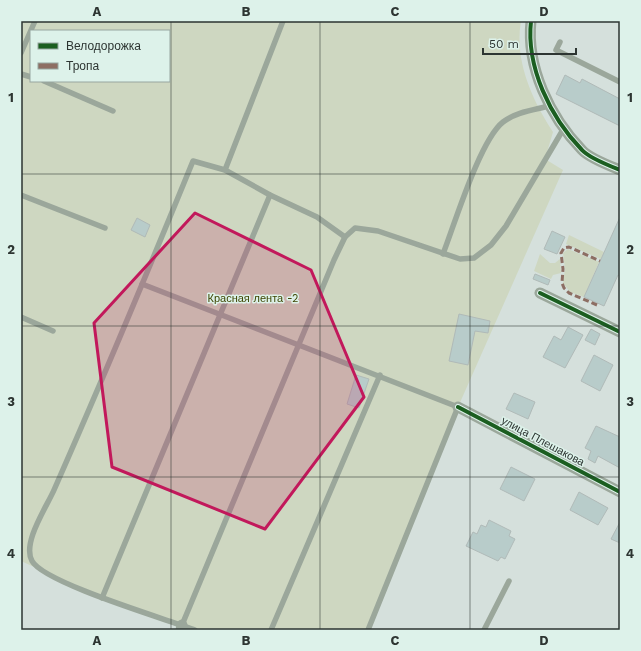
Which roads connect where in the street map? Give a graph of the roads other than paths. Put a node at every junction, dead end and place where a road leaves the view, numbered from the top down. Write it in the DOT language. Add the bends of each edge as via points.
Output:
graph roads {
  1 [pos="282,21"];
  2 [pos="531,21"];
  3 [pos="30,32"];
  4 [pos="560,42"];
  5 [pos="21,53"];
  6 [pos="46,82"];
  7 [pos="620,82"];
  8 [pos="550,106"];
  9 [pos="113,111"];
  10 [pos="564,127"];
  11 [pos="225,170"];
  12 [pos="620,170"];
  13 [pos="21,195"];
  14 [pos="270,195"];
  15 [pos="105,228"];
  16 [pos="345,237"];
  17 [pos="443,254"];
  18 [pos="142,284"];
  19 [pos="540,293"];
  20 [pos="221,314"];
  21 [pos="21,317"];
  22 [pos="619,329"];
  23 [pos="53,331"];
  24 [pos="298,346"];
  25 [pos="380,375"];
  26 [pos="458,407"];
  27 [pos="620,492"];
  28 [pos="509,580"];
  29 [pos="102,598"];
  30 [pos="182,628"];
  31 [pos="195,630"];
  32 [pos="271,630"];
  33 [pos="368,630"];
  34 [pos="484,630"];
  1 -- 11 [label="lane"];
  2 -- 8 [label="street" via="529,38 535,67"];
  3 -- 5 [label="lane"];
  4 -- 7 [label="lane" via="556,50"];
  6 -- 9 [label="lane"];
  8 -- 10 [label="street"];
  8 -- 17 [label="lane" via="517,114 503,122 493,133 480,155"];
  10 -- 12 [label="street" via="583,152"];
  10 -- 17 [label="lane" via="520,205 491,245 474,258 460,259"];
  11 -- 14 [label="lane"];
  11 -- 18 [label="lane" via="193,161"];
  13 -- 15 [label="lane"];
  14 -- 16 [label="lane" via="317,217"];
  14 -- 20 [label="lane"];
  16 -- 17 [label="lane" via="355,228 378,231"];
  16 -- 24 [label="lane"];
  18 -- 20 [label="lane"];
  18 -- 29 [label="lane" via="64,468 30,538 28,552 32,562 53,577"];
  19 -- 22 [label="street"];
  20 -- 24 [label="lane"];
  20 -- 29 [label="lane"];
  21 -- 23 [label="lane"];
  24 -- 25 [label="lane" via="374,375"];
  24 -- 30 [label="lane"];
  25 -- 26 [label="lane"];
  25 -- 32 [label="lane"];
  26 -- 27 [label="street, улица Плешакова"];
  26 -- 33 [label="lane"];
  28 -- 34 [label="lane"];
  29 -- 30 [label="lane"];
  30 -- 31 [label="lane"];
}
